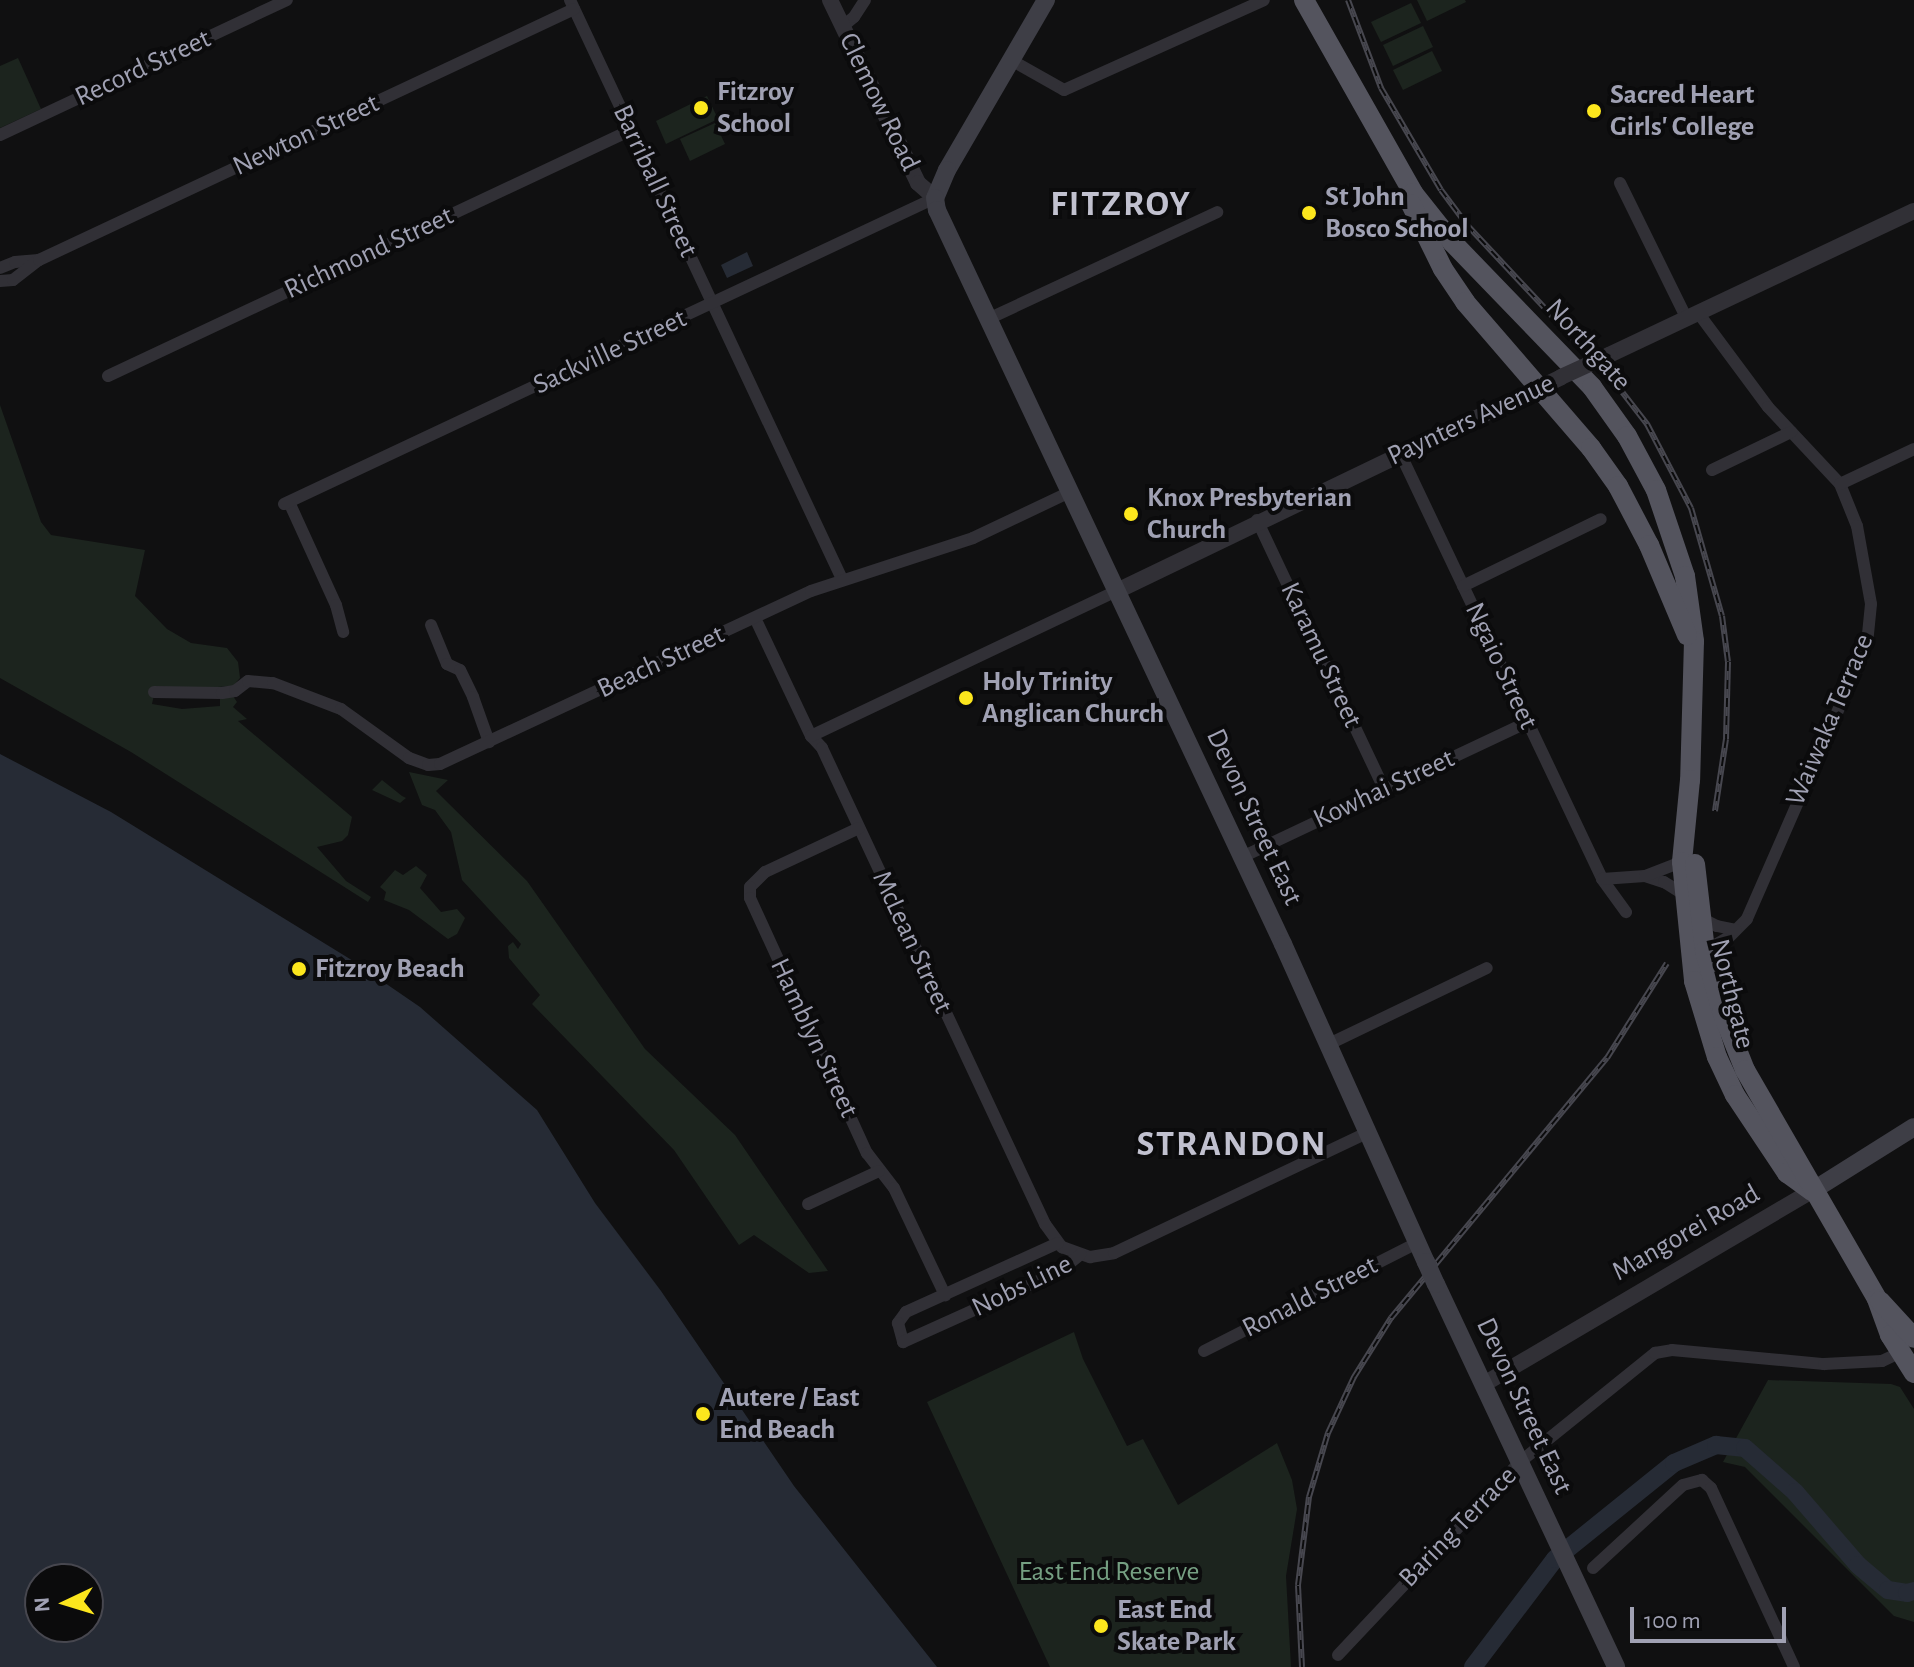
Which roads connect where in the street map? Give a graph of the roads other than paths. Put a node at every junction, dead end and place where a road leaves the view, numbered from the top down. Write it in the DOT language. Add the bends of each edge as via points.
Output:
graph roads {
  1 [pos="830,0"];
  2 [pos="865,0"];
  3 [pos="1046,0"];
  4 [pos="1264,0"];
  5 [pos="1304,0"];
  6 [pos="278,2"];
  7 [pos="572,4"];
  8 [pos="843,26"];
  9 [pos="1011,60"];
  10 [pos="631,130"];
  11 [pos="0,135"];
  12 [pos="1396,167"];
  13 [pos="1620,183"];
  14 [pos="935,198"];
  15 [pos="1914,211"];
  16 [pos="1217,212"];
  17 [pos="39,260"];
  18 [pos="0,268"];
  19 [pos="0,281"];
  20 [pos="713,303"];
  21 [pos="1693,316"];
  22 [pos="988,319"];
  23 [pos="108,376"];
  24 [pos="1537,389"];
  25 [pos="1791,432"];
  26 [pos="1914,449"];
  27 [pos="1400,453"];
  28 [pos="1712,470"];
  29 [pos="1840,484"];
  30 [pos="1070,492"];
  31 [pos="1601,519"];
  32 [pos="1257,520"];
  33 [pos="842,579"];
  34 [pos="1463,586"];
  35 [pos="1117,591"];
  36 [pos="755,618"];
  37 [pos="431,625"];
  38 [pos="343,632"];
  39 [pos="1695,675"];
  40 [pos="154,692"];
  41 [pos="1527,722"];
  42 [pos="811,736"];
  43 [pos="489,742"];
  44 [pos="1690,780"];
  45 [pos="1384,789"];
  46 [pos="859,828"];
  47 [pos="1242,857"];
  48 [pos="1682,862"];
  49 [pos="1645,876"];
  50 [pos="1602,879"];
  51 [pos="1683,894"];
  52 [pos="1626,912"];
  53 [pos="1699,917"];
  54 [pos="1736,930"];
  55 [pos="1705,951"];
  56 [pos="1487,968"];
  57 [pos="1329,1044"];
  58 [pos="1914,1127"];
  59 [pos="1369,1132"];
  60 [pos="879,1171"];
  61 [pos="1812,1191"];
  62 [pos="808,1204"];
  63 [pos="1058,1243"];
  64 [pos="1417,1243"];
  65 [pos="1080,1255"];
  66 [pos="945,1295"];
  67 [pos="1908,1345"];
  68 [pos="1204,1351"];
  69 [pos="1914,1373"];
  70 [pos="1484,1384"];
  71 [pos="1520,1462"];
  72 [pos="1593,1568"];
  73 [pos="1338,1655"];
  74 [pos="1616,1667"];
  75 [pos="1794,1667"];
  1 -- 8 [label="street, Clemow Road"];
  2 -- 8 [label="street"];
  3 -- 9 [label="main road"];
  4 -- 9 [label="street" via="1064,90"];
  5 -- 12 [label="highway, Northgate"];
  6 -- 11 [label="street, Record Street"];
  7 -- 10 [label="street, Barriball Street"];
  7 -- 17 [label="street, Newton Street"];
  8 -- 14 [label="street, Clemow Road" via="918,183"];
  9 -- 14 [label="main road"];
  10 -- 20 [label="street, Barriball Street"];
  10 -- 23 [label="street, Richmond Street"];
  12 -- 24 [label="highway" via="1453,286"];
  12 -- 39 [label="highway, Northgate" via="1452,242 1592,387 1627,436 1656,490 1677,547 1691,609"];
  13 -- 21 [label="street, Waiwaka Terrace"];
  14 -- 20 [label="street, Sackville Street"];
  14 -- 22 [label="main road, Devon Street East"];
  15 -- 21 [label="street, Paynters Avenue"];
  16 -- 22 [label="street"];
  17 -- 18 [label="street, Newton Street"];
  17 -- 19 [label="street, Newton Street" via="13,280"];
  20 -- 33 [label="street, Barriball Street"];
  20 -- 38 [label="street, Sackville Street" via="286,503 336,605"];
  21 -- 24 [label="street, Paynters Avenue, bridge"];
  21 -- 25 [label="street, Waiwaka Terrace"];
  22 -- 30 [label="main road, Devon Street East"];
  24 -- 27 [label="street, Paynters Avenue"];
  24 -- 39 [label="highway" via="1591,448 1629,505 1681,621"];
  25 -- 28 [label="street"];
  25 -- 29 [label="street, Waiwaka Terrace"];
  26 -- 29 [label="street"];
  27 -- 32 [label="street, Paynters Avenue"];
  27 -- 34 [label="street, Ngaio Street"];
  29 -- 54 [label="street, Waiwaka Terrace" via="1857,526 1869,582 1867,644 1747,919"];
  30 -- 33 [label="street, Beach Street" via="973,538"];
  30 -- 35 [label="main road, Devon Street East"];
  31 -- 34 [label="street"];
  32 -- 35 [label="street, Paynters Avenue"];
  32 -- 45 [label="street, Karamu Street"];
  33 -- 36 [label="street, Beach Street"];
  34 -- 41 [label="street, Ngaio Street"];
  35 -- 42 [label="street"];
  35 -- 47 [label="main road, Devon Street East"];
  36 -- 42 [label="street, McLean Street"];
  36 -- 43 [label="street, Beach Street"];
  37 -- 43 [label="street" via="447,664 460,670"];
  39 -- 44 [label="highway, Northgate"];
  40 -- 43 [label="street, Beach Street" via="222,693 263,680 341,709 420,764 440,764"];
  41 -- 45 [label="street, Kowhai Street"];
  41 -- 50 [label="street, Ngaio Street"];
  42 -- 46 [label="street, McLean Street" via="822,748"];
  44 -- 48 [label="highway, Northgate"];
  44 -- 53 [label="highway, Northgate"];
  45 -- 47 [label="street, Kowhai Street"];
  46 -- 60 [label="street, Hamblyn Street" via="765,872 750,887 750,898"];
  46 -- 63 [label="street, McLean Street"];
  47 -- 57 [label="main road, Devon Street East"];
  48 -- 49 [label="street"];
  48 -- 51 [label="highway, Northgate"];
  49 -- 50 [label="street"];
  49 -- 51 [label="street"];
  50 -- 52 [label="street, Ngaio Street"];
  51 -- 61 [label="highway, Northgate" via="1694,981 1717,1057 1735,1095 1787,1173"];
  53 -- 54 [label="street"];
  53 -- 55 [label="highway, Northgate"];
  54 -- 55 [label="street, Waiwaka Terrace"];
  55 -- 61 [label="highway, Northgate" via="1745,1070"];
  56 -- 57 [label="street"];
  57 -- 59 [label="main road, Devon Street East"];
  58 -- 61 [label="main road, Mangorei Road"];
  59 -- 64 [label="main road, Devon Street East"];
  59 -- 65 [label="street, Nobs Line" via="1130,1246 1102,1256"];
  60 -- 62 [label="street"];
  60 -- 66 [label="street, Hamblyn Street" via="910,1218"];
  61 -- 67 [label="highway, Northgate" via="1877,1299 1890,1335"];
  61 -- 70 [label="street, Mangorei Road"];
  63 -- 65 [label="street"];
  63 -- 66 [label="street, Nobs Line"];
  64 -- 68 [label="street, Ronald Street"];
  64 -- 70 [label="main road, Devon Street East, bridge"];
  65 -- 66 [label="street, Nobs Line" via="1060,1271 903,1342 897,1329 901,1317"];
  67 -- 69 [label="highway, Northgate"];
  67 -- 71 [label="street, Baring Terrace" via="1882,1361 1824,1364 1672,1350 1655,1353"];
  70 -- 71 [label="main road, Devon Street East"];
  71 -- 73 [label="street, Baring Terrace"];
  71 -- 74 [label="main road, Devon Street East"];
  72 -- 75 [label="street" via="1683,1485 1702,1480 1711,1488"];
}
